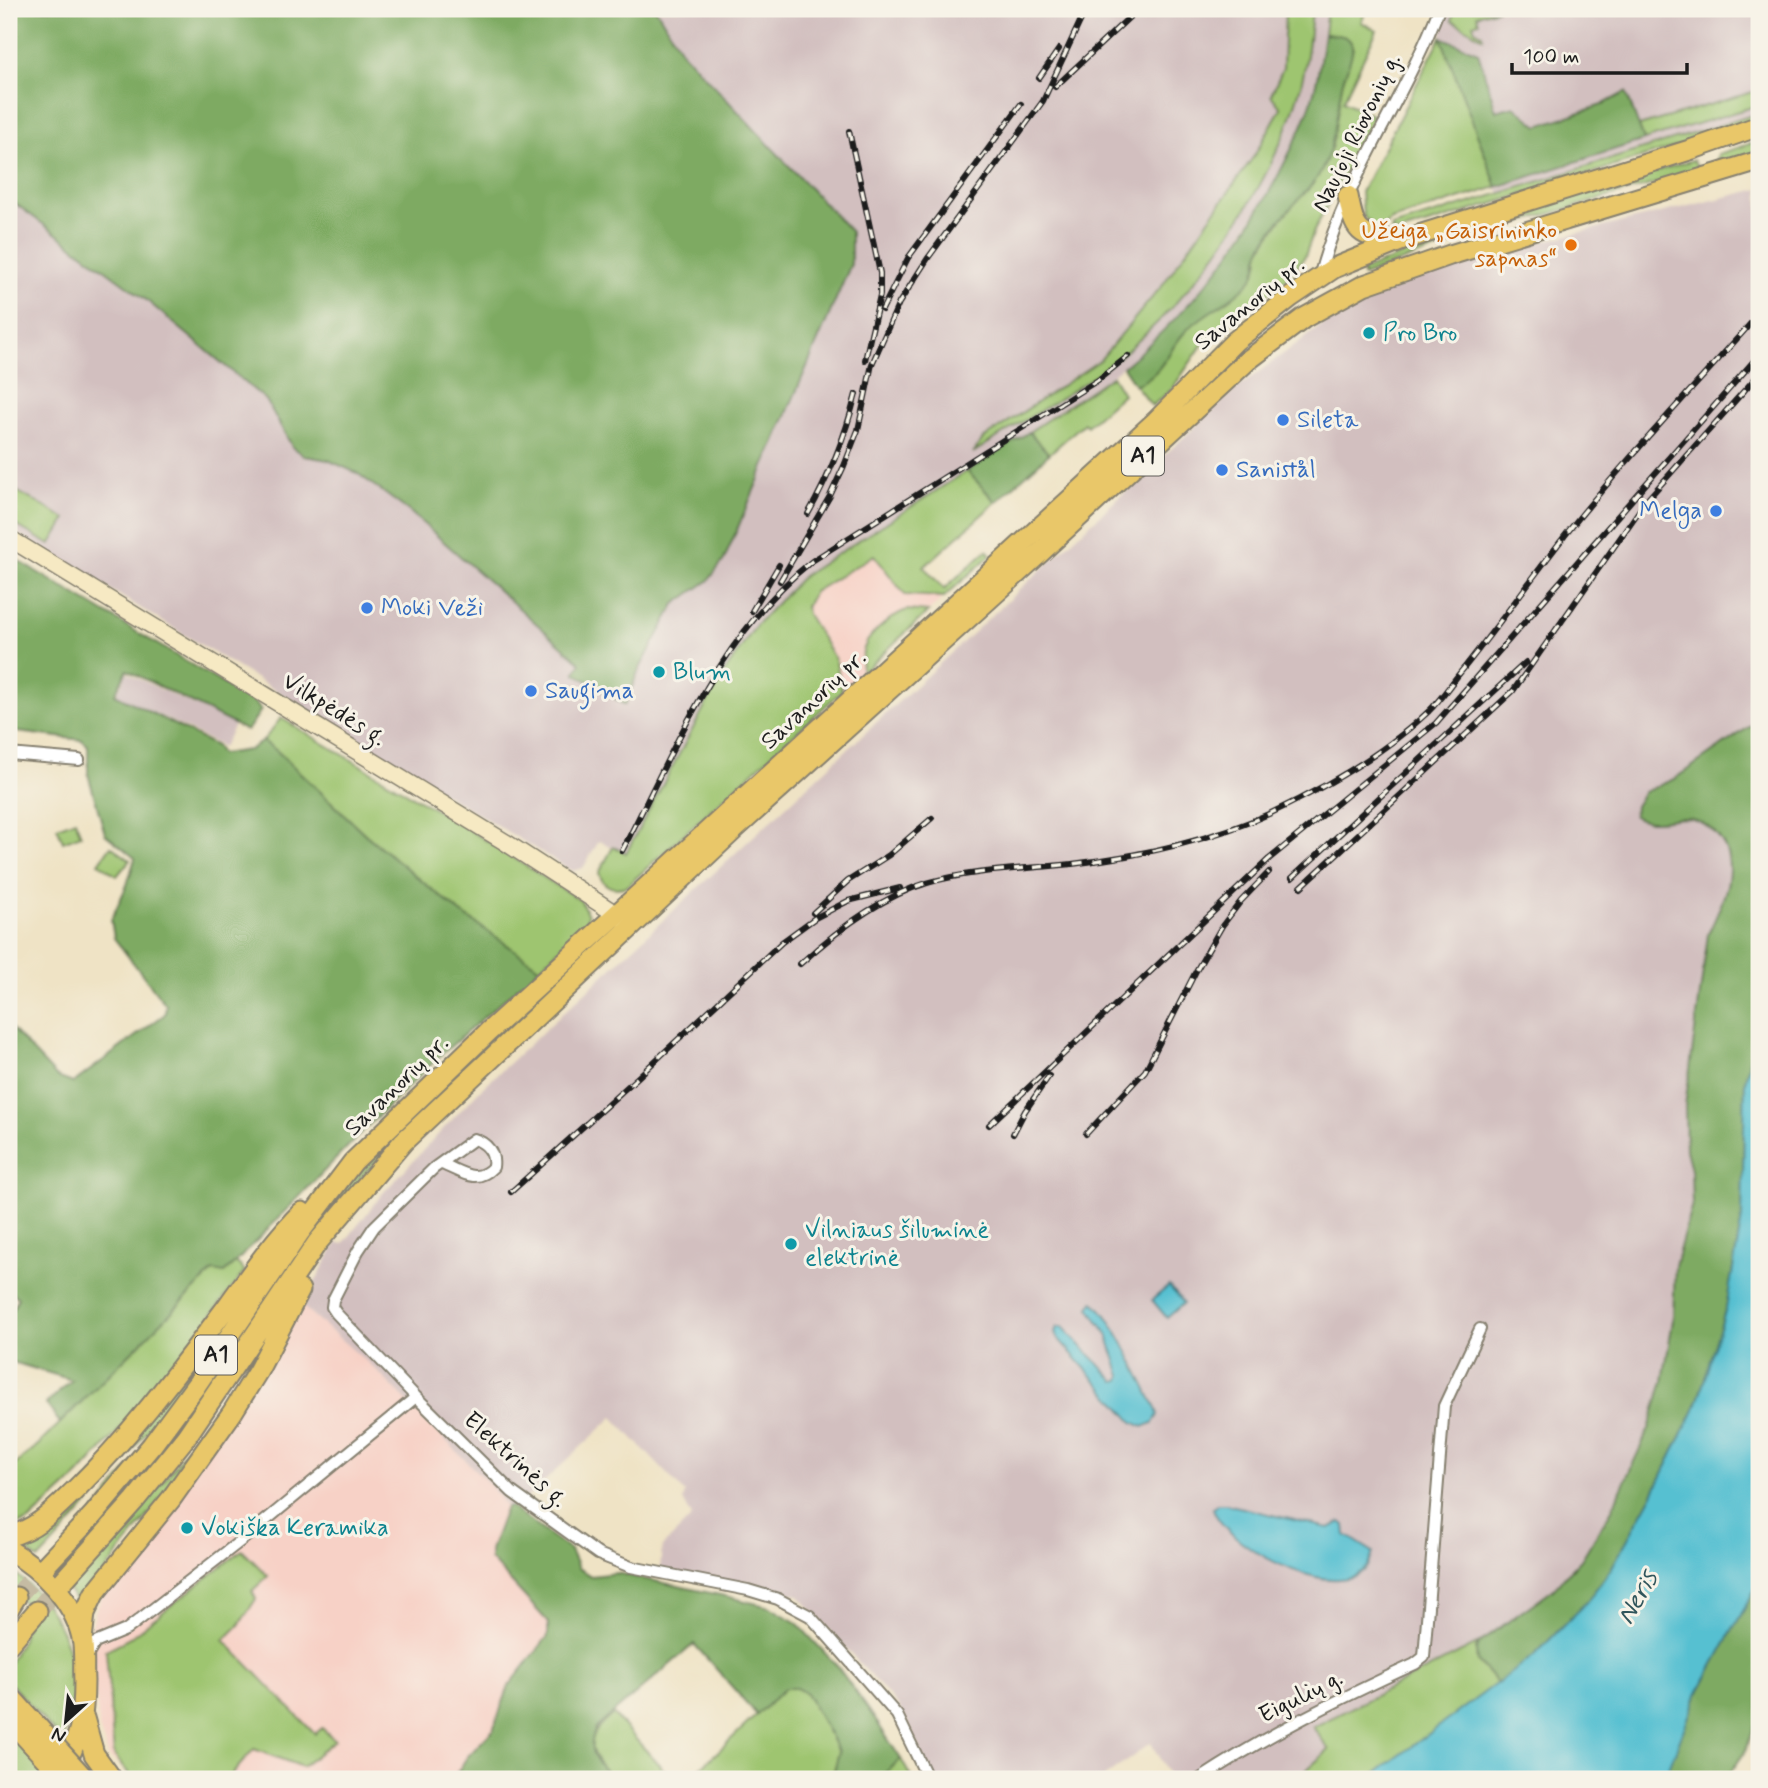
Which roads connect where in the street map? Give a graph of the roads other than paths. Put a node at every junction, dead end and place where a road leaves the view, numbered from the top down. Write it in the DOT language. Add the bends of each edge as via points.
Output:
graph roads {
  1 [pos="1439,9"];
  2 [pos="1759,126"];
  3 [pos="1693,149"];
  4 [pos="1759,161"];
  5 [pos="1706,177"];
  6 [pos="1348,197"];
  7 [pos="1403,240"];
  8 [pos="1319,278"];
  9 [pos="1323,306"];
  10 [pos="9,538"];
  11 [pos="9,754"];
  12 [pos="79,760"];
  13 [pos="625,920"];
  14 [pos="352,1162"];
  15 [pos="442,1164"];
  16 [pos="336,1221"];
  17 [pos="1480,1329"];
  18 [pos="416,1397"];
  19 [pos="9,1536"];
  20 [pos="9,1550"];
  21 [pos="45,1566"];
  22 [pos="62,1582"];
  23 [pos="87,1608"];
  24 [pos="37,1611"];
  25 [pos="106,1638"];
  26 [pos="82,1640"];
  27 [pos="9,1644"];
  28 [pos="83,1665"];
  29 [pos="9,1695"];
  30 [pos="84,1714"];
  31 [pos="9,1719"];
  32 [pos="57,1779"];
  33 [pos="64,1779"];
  34 [pos="85,1779"];
  35 [pos="112,1779"];
  36 [pos="928,1779"];
  37 [pos="1200,1779"];
  1 -- 6 [label="street, Naujoji Riovonių g."];
  2 -- 3 [label="highway, Savanorių pr. / A1"];
  3 -- 5 [label="highway" via="1710,159"];
  3 -- 7 [label="highway, Savanorių pr. / A1"];
  4 -- 5 [label="highway, Savanorių pr. / A1"];
  5 -- 9 [label="highway, Savanorių pr. / A1" via="1408,269"];
  6 -- 7 [label="highway" via="1359,232 1372,238"];
  6 -- 8 [label="street, Naujoji Riovonių g."];
  7 -- 8 [label="highway, Savanorių pr. / A1"];
  8 -- 9 [label="highway"];
  8 -- 13 [label="highway, Savanorių pr. / A1" via="1235,341 1156,421"];
  9 -- 13 [label="highway, Savanorių pr. / A1" via="1247,361 736,828"];
  10 -- 13 [label="main road, Vilkpėdės g."];
  11 -- 12 [label="street"];
  13 -- 14 [label="highway, Savanorių pr. / A1" via="488,1032"];
  13 -- 16 [label="highway, Savanorių pr. / A1" via="403,1142"];
  14 -- 19 [label="highway" via="277,1239 170,1383 103,1462 42,1522"];
  14 -- 21 [label="highway, Savanorių pr. / A1" via="175,1414"];
  15 -- 15 [label="street, Elektrinės g." via="474,1139 494,1158 493,1167 481,1177"];
  15 -- 18 [label="street, Elektrinės g." via="374,1227 332,1307"];
  16 -- 22 [label="highway, Savanorių pr. / A1" via="186,1437"];
  16 -- 23 [label="highway" via="247,1390"];
  17 -- 37 [label="street, Eigulių g." via="1444,1406 1424,1657 1246,1749"];
  18 -- 25 [label="street" via="126,1630"];
  18 -- 36 [label="street, Elektrinės g." via="512,1492 598,1554 631,1567 748,1590 810,1616 897,1715"];
  20 -- 26 [label="highway" via="46,1577 73,1615"];
  23 -- 25 [label="street" via="89,1630"];
  23 -- 26 [label="highway"];
  24 -- 27 [label="highway"];
  25 -- 28 [label="street" via="95,1643"];
  26 -- 28 [label="highway"];
  28 -- 30 [label="highway"];
  29 -- 34 [label="highway, bridge"];
  30 -- 32 [label="highway" via="75,1746"];
  30 -- 35 [label="highway" via="94,1754"];
  31 -- 33 [label="highway, bridge"];
}
